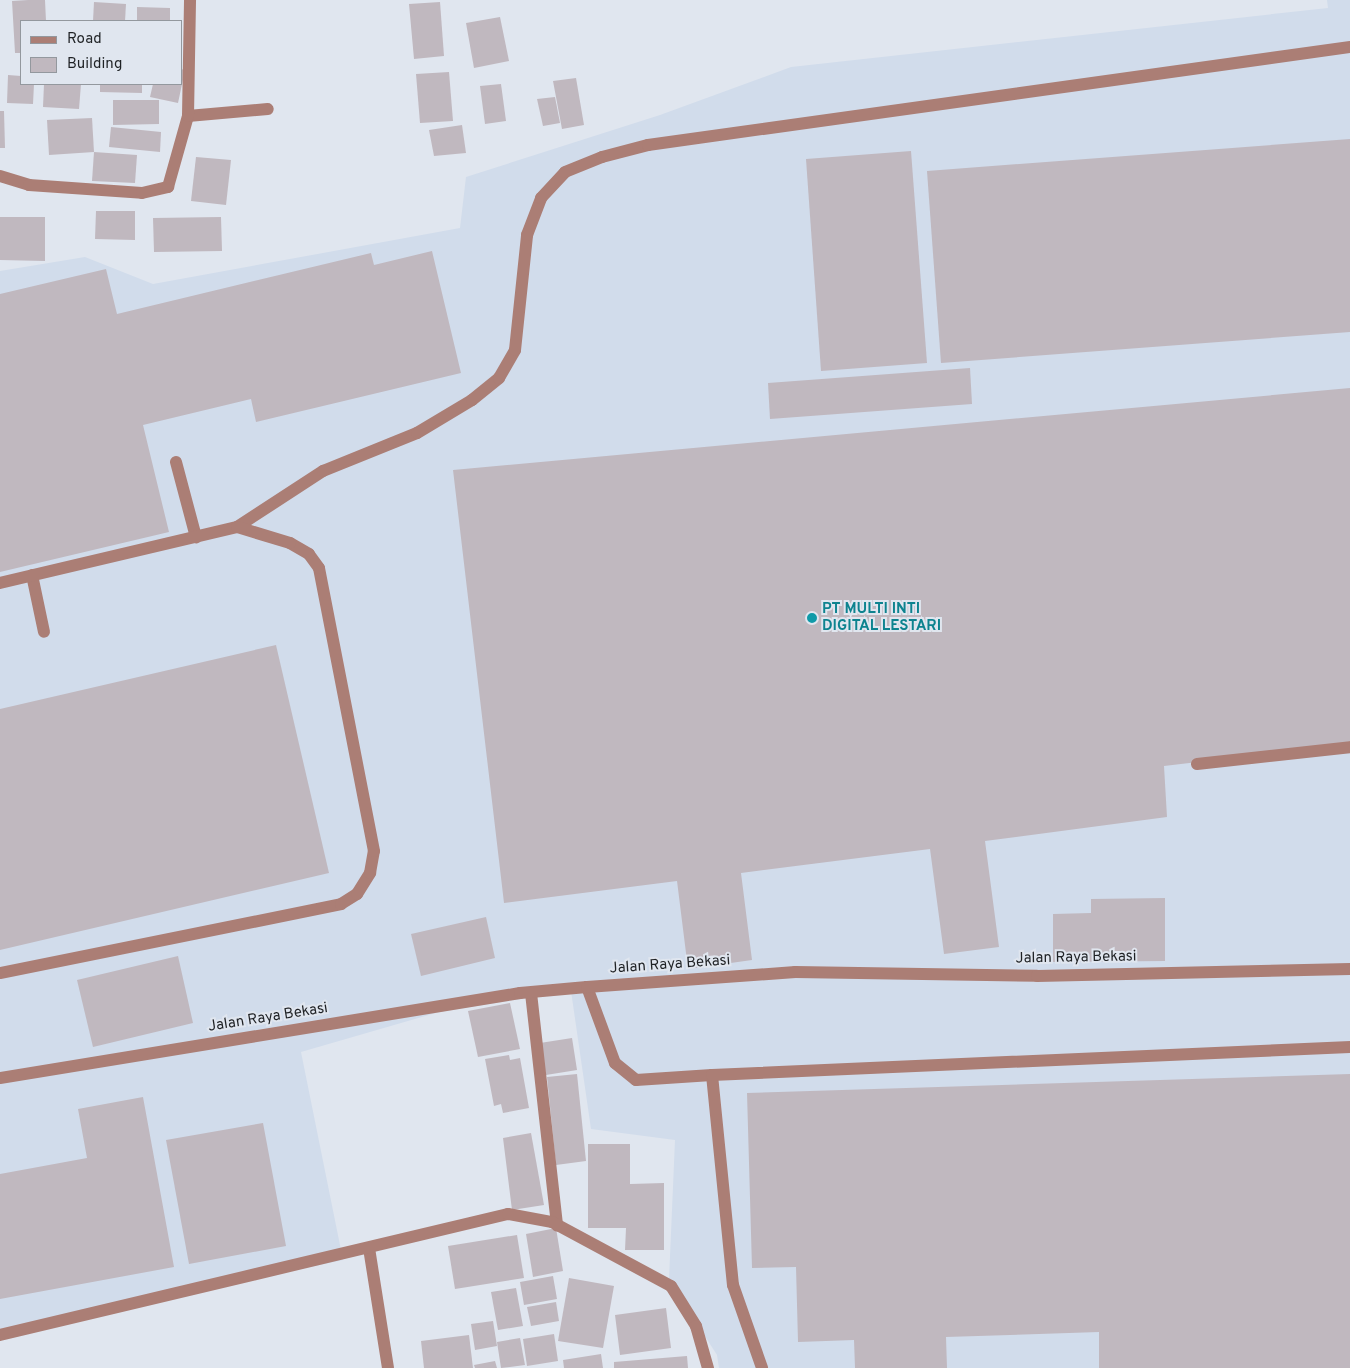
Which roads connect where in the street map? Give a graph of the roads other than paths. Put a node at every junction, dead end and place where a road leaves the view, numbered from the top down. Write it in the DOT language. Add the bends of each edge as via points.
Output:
graph roads {
  1 [pos="190,0"];
  2 [pos="1350,47"];
  3 [pos="268,110"];
  4 [pos="188,116"];
  5 [pos="0,176"];
  6 [pos="176,462"];
  7 [pos="237,527"];
  8 [pos="196,537"];
  9 [pos="32,576"];
  10 [pos="0,584"];
  11 [pos="44,632"];
  12 [pos="1350,746"];
  13 [pos="1197,764"];
  14 [pos="1350,970"];
  15 [pos="0,973"];
  16 [pos="587,987"];
  17 [pos="531,993"];
  18 [pos="1350,1047"];
  19 [pos="712,1075"];
  20 [pos="0,1078"];
  21 [pos="558,1226"];
  22 [pos="369,1248"];
  23 [pos="0,1336"];
  24 [pos="388,1368"];
  25 [pos="708,1368"];
  26 [pos="762,1368"];
  1 -- 4 [label="street"];
  2 -- 7 [label="street" via="648,145 565,172 541,198 527,236 515,350 499,378 472,400 417,433 323,471"];
  3 -- 4 [label="street"];
  4 -- 5 [label="street" via="172,182 152,193 29,185"];
  6 -- 8 [label="street"];
  7 -- 8 [label="street"];
  7 -- 15 [label="street" via="290,543 309,554 319,568 374,851 370,873 357,894 341,904"];
  8 -- 9 [label="street"];
  9 -- 10 [label="street"];
  9 -- 11 [label="street"];
  12 -- 13 [label="street"];
  14 -- 16 [label="street, Jalan Raya Bekasi" via="1037,976 795,972"];
  16 -- 17 [label="street, Jalan Raya Bekasi"];
  16 -- 19 [label="street" via="616,1064 636,1080"];
  17 -- 20 [label="street, Jalan Raya Bekasi"];
  17 -- 21 [label="street"];
  18 -- 19 [label="street"];
  19 -- 26 [label="street" via="733,1285"];
  21 -- 22 [label="street" via="508,1214"];
  21 -- 25 [label="street" via="671,1286 696,1326"];
  22 -- 23 [label="street"];
  22 -- 24 [label="street"];
}
